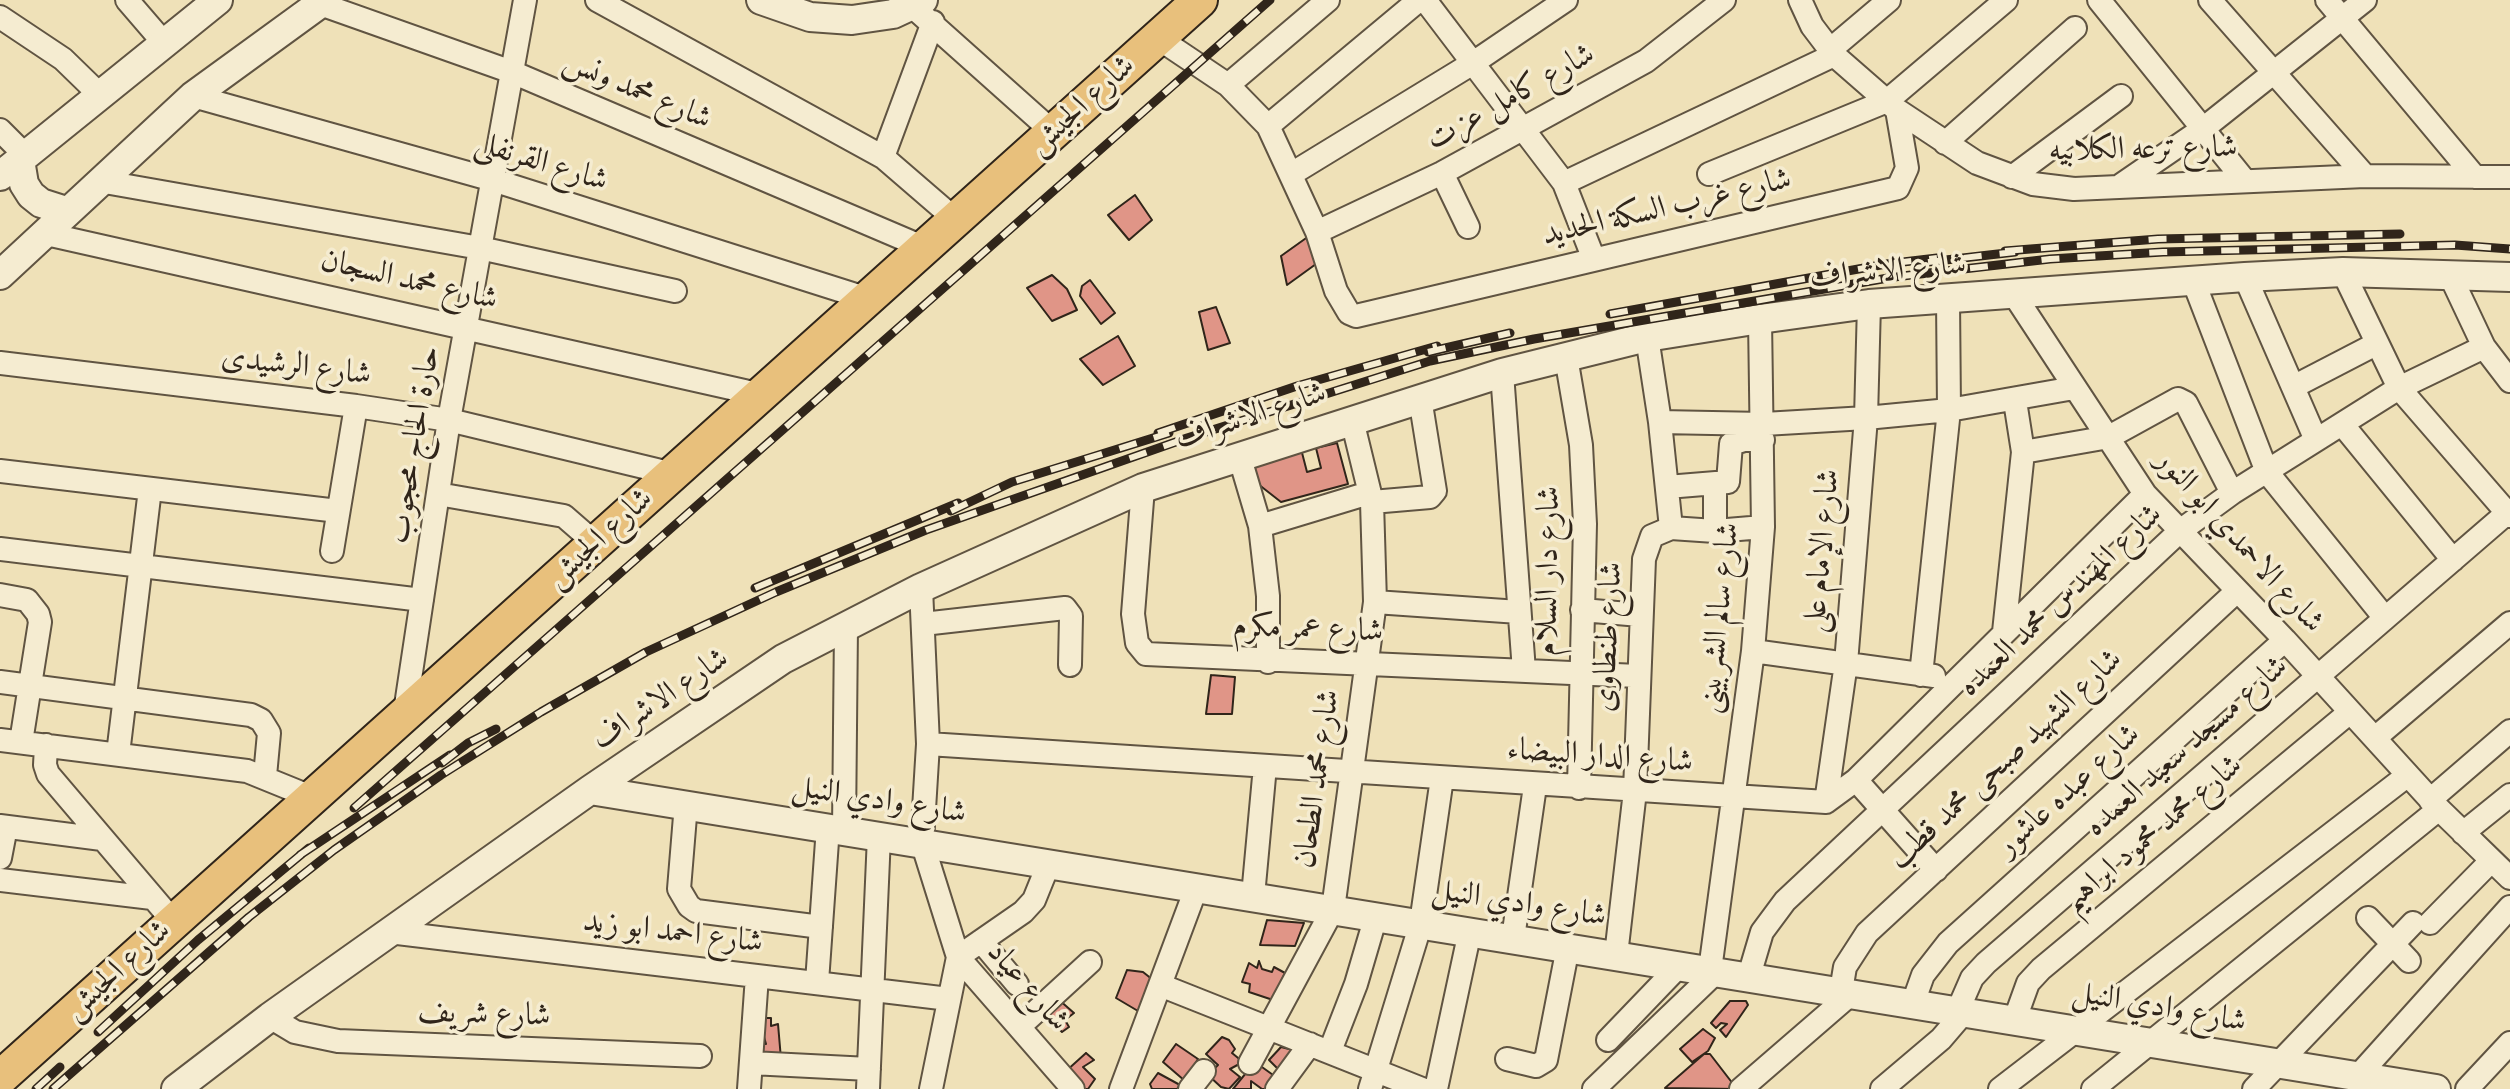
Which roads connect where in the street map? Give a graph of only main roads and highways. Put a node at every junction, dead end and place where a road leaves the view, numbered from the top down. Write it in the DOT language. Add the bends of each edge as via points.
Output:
graph roads {
  1 [pos="1200,0"];
  2 [pos="0,1078"];
  1 -- 2 [label="main road, شارع الجيش" via="311,797 162,910"];
}
